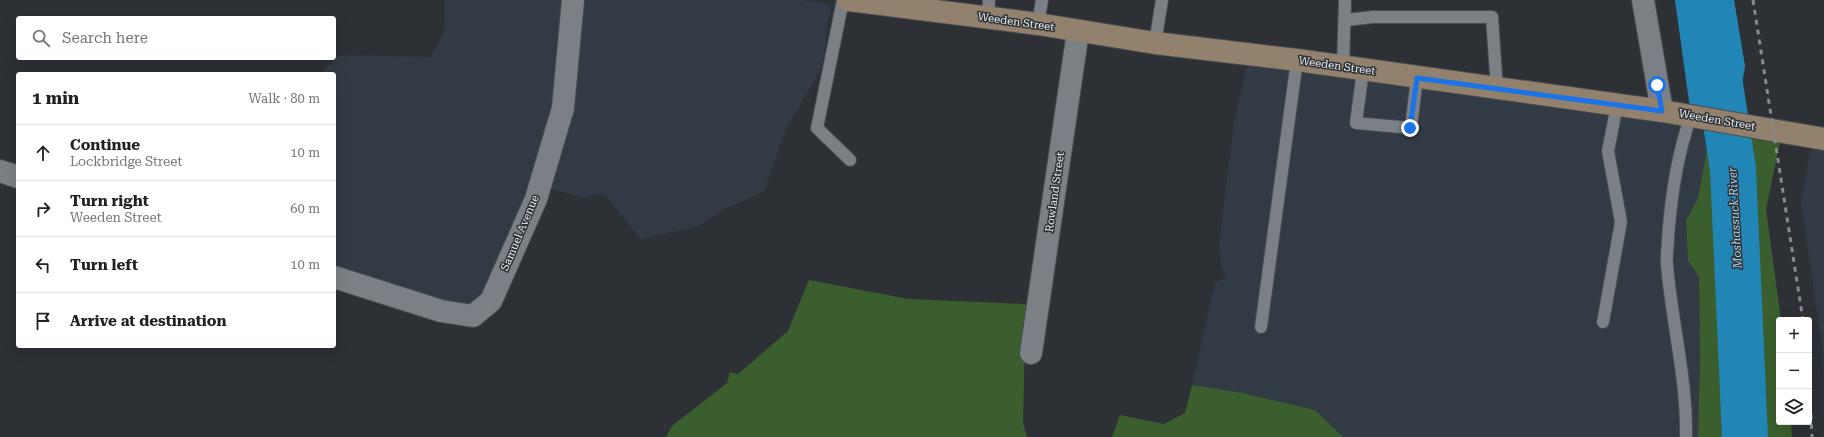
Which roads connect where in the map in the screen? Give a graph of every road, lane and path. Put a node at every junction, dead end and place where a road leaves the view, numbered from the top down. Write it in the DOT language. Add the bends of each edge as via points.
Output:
graph roads {
  1 [pos="573,0"];
  2 [pos="843,0"];
  3 [pos="849,0"];
  4 [pos="1042,0"];
  5 [pos="1162,0"];
  6 [pos="1345,0"];
  7 [pos="1643,0"];
  8 [pos="988,9"];
  9 [pos="1346,20"];
  10 [pos="1038,24"];
  11 [pos="1078,31"];
  12 [pos="1155,43"];
  13 [pos="1297,60"];
  14 [pos="1353,68"];
  15 [pos="1417,78"];
  16 [pos="1497,89"];
  17 [pos="1617,105"];
  18 [pos="1662,111"];
  19 [pos="1696,117"];
  20 [pos="1824,138"];
  21 [pos="850,160"];
  22 [pos="0,171"];
  23 [pos="16,176"];
  24 [pos="336,278"];
  25 [pos="1603,322"];
  26 [pos="1260,327"];
  27 [pos="1031,353"];
  28 [pos="1686,437"];
  1 -- 24 [label="street, Samuel Avenue" via="563,108 536,199 491,301 474,316 441,311"];
  2 -- 21 [label="lane" via="817,128"];
  3 -- 8 [label="main road, Weeden Street"];
  4 -- 10 [label="lane"];
  5 -- 12 [label="lane"];
  6 -- 9 [label="lane"];
  7 -- 18 [label="street"];
  8 -- 10 [label="main road, Weeden Street"];
  9 -- 14 [label="lane"];
  9 -- 16 [label="lane" via="1373,17 1492,17"];
  10 -- 11 [label="main road, Weeden Street"];
  11 -- 12 [label="main road, Weeden Street"];
  11 -- 27 [label="street, Rowland Street"];
  12 -- 13 [label="main road, Weeden Street"];
  13 -- 14 [label="main road, Weeden Street"];
  13 -- 26 [label="lane"];
  14 -- 15 [label="main road, Weeden Street"];
  14 -- 15 [label="lane" via="1356,123 1410,128"];
  15 -- 16 [label="main road, Weeden Street"];
  16 -- 17 [label="main road, Weeden Street"];
  17 -- 18 [label="main road, Weeden Street"];
  17 -- 25 [label="lane" via="1608,151 1621,222"];
  18 -- 19 [label="main road, Weeden Street"];
  19 -- 20 [label="main road, Weeden Street"];
  19 -- 28 [label="lane" via="1682,142 1670,218 1667,264 1679,350"];
  22 -- 23 [label="street"];
}
